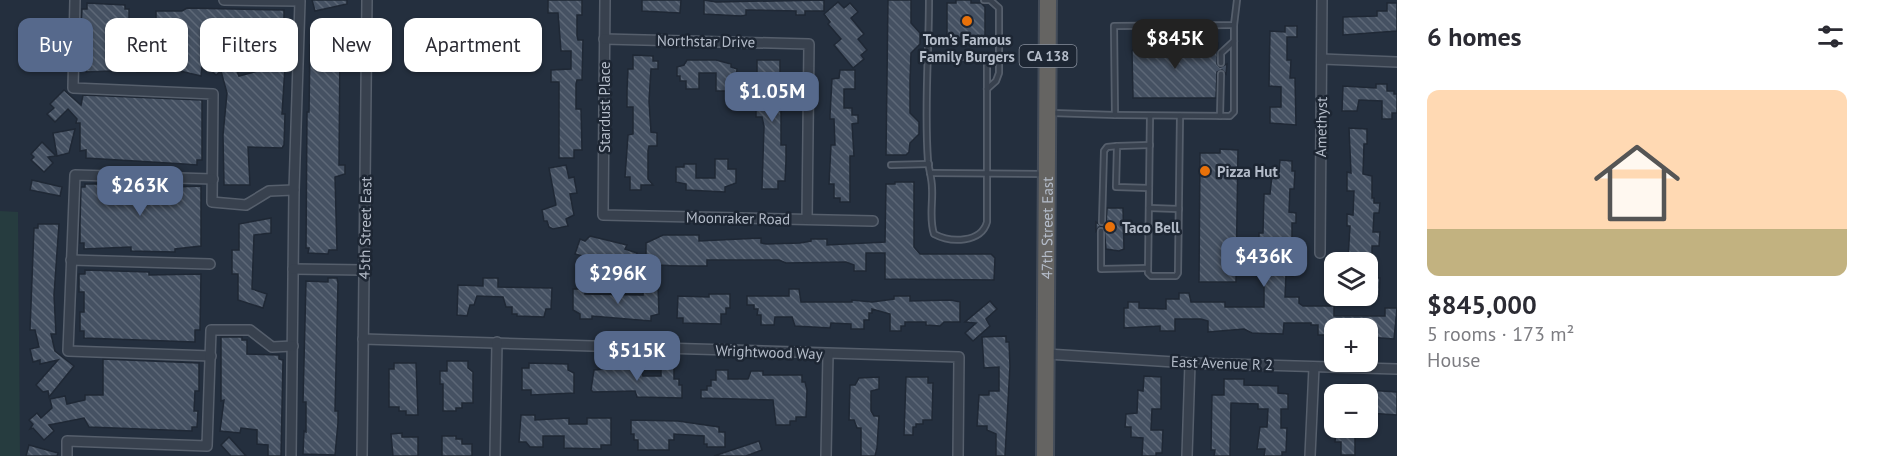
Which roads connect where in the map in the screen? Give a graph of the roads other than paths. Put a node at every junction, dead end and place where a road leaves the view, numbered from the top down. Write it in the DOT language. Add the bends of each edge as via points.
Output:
graph roads {
  1 [pos="75,0"];
  2 [pos="224,0"];
  3 [pos="367,0"];
  4 [pos="605,0"];
  5 [pos="929,0"];
  6 [pos="984,0"];
  7 [pos="1048,0"];
  8 [pos="1235,0"];
  9 [pos="1322,0"];
  10 [pos="1234,25"];
  11 [pos="604,39"];
  12 [pos="1234,41"];
  13 [pos="929,57"];
  14 [pos="1322,59"];
  15 [pos="1397,62"];
  16 [pos="1221,63"];
  17 [pos="1221,74"];
  18 [pos="987,89"];
  19 [pos="1049,113"];
  20 [pos="1115,115"];
  21 [pos="1150,116"];
  22 [pos="1180,116"];
  23 [pos="1220,116"];
  24 [pos="1117,146"];
  25 [pos="1150,146"];
  26 [pos="929,164"];
  27 [pos="891,165"];
  28 [pos="930,173"];
  29 [pos="986,173"];
  30 [pos="1048,174"];
  31 [pos="213,179"];
  32 [pos="1149,188"];
  33 [pos="294,190"];
  34 [pos="1149,208"];
  35 [pos="1179,209"];
  36 [pos="603,215"];
  37 [pos="807,219"];
  38 [pos="873,221"];
  39 [pos="1102,222"];
  40 [pos="1101,231"];
  41 [pos="1320,253"];
  42 [pos="71,260"];
  43 [pos="210,264"];
  44 [pos="1148,268"];
  45 [pos="293,269"];
  46 [pos="364,270"];
  47 [pos="363,339"];
  48 [pos="497,342"];
  49 [pos="293,346"];
  50 [pos="828,354"];
  51 [pos="1047,354"];
  52 [pos="211,356"];
  53 [pos="1190,363"];
  54 [pos="1314,367"];
  55 [pos="1397,369"];
  56 [pos="67,456"];
  57 [pos="291,456"];
  58 [pos="363,456"];
  59 [pos="495,456"];
  60 [pos="826,456"];
  61 [pos="958,456"];
  62 [pos="1045,456"];
  63 [pos="1187,456"];
  64 [pos="1310,456"];
  1 -- 31 [label="street" via="73,88 213,94"];
  2 -- 33 [label="street" via="300,1"];
  3 -- 46 [label="street, 45th Street East"];
  4 -- 11 [label="street, Stardust Place"];
  5 -- 13 [label="lane"];
  6 -- 18 [label="lane" via="999,8 999,73"];
  7 -- 19 [label="highway, 47th Street East / CA 138"];
  8 -- 10 [label="lane"];
  9 -- 14 [label="street, Amethyst"];
  10 -- 12 [label="lane"];
  10 -- 20 [label="lane" via="1114,26"];
  11 -- 36 [label="street, Stardust Place"];
  11 -- 37 [label="street, Northstar Drive" via="808,44"];
  12 -- 16 [label="lane" via="1221,53"];
  12 -- 23 [label="lane" via="1234,112"];
  13 -- 18 [label="lane" via="987,57"];
  13 -- 26 [label="lane"];
  14 -- 15 [label="street"];
  14 -- 41 [label="street, Amethyst"];
  17 -- 23 [label="lane"];
  18 -- 29 [label="lane"];
  19 -- 20 [label="lane"];
  19 -- 30 [label="highway, 47th Street East / CA 138"];
  20 -- 21 [label="lane"];
  21 -- 22 [label="lane"];
  21 -- 25 [label="lane"];
  22 -- 23 [label="lane"];
  22 -- 35 [label="lane"];
  24 -- 25 [label="lane"];
  24 -- 32 [label="lane" via="1116,187"];
  24 -- 39 [label="lane" via="1104,151"];
  25 -- 32 [label="lane"];
  26 -- 27 [label="lane"];
  26 -- 28 [label="lane"];
  28 -- 29 [label="lane"];
  28 -- 29 [label="lane" via="931,226 934,234 952,239 977,237 984,230"];
  29 -- 30 [label="lane"];
  30 -- 51 [label="highway, 47th Street East / CA 138"];
  31 -- 33 [label="street" via="212,202 246,205 269,191"];
  31 -- 42 [label="street" via="75,175"];
  32 -- 34 [label="lane"];
  33 -- 45 [label="street"];
  34 -- 35 [label="lane"];
  34 -- 44 [label="lane"];
  35 -- 44 [label="lane" via="1178,273 1151,276"];
  36 -- 37 [label="street, Moonraker Road"];
  37 -- 38 [label="street, Moonraker Road"];
  40 -- 44 [label="lane" via="1101,269"];
  42 -- 43 [label="street"];
  42 -- 52 [label="street" via="68,351"];
  45 -- 46 [label="street"];
  45 -- 49 [label="street"];
  46 -- 47 [label="street, 45th Street East"];
  47 -- 48 [label="street, Wrightwood Way"];
  47 -- 58 [label="street, 45th Street East"];
  48 -- 50 [label="street, Wrightwood Way"];
  48 -- 59 [label="street"];
  49 -- 52 [label="street" via="273,347 250,330 212,330"];
  49 -- 57 [label="street"];
  50 -- 60 [label="street"];
  50 -- 61 [label="street, Wrightwood Way" via="959,357"];
  51 -- 53 [label="street, East Avenue R 2"];
  51 -- 62 [label="highway, 47th Street East / CA 138"];
  52 -- 56 [label="street" via="207,446 67,441"];
  53 -- 54 [label="street, East Avenue R 2"];
  53 -- 63 [label="street"];
  54 -- 55 [label="street, East Avenue R 2"];
  54 -- 64 [label="street"];
}
